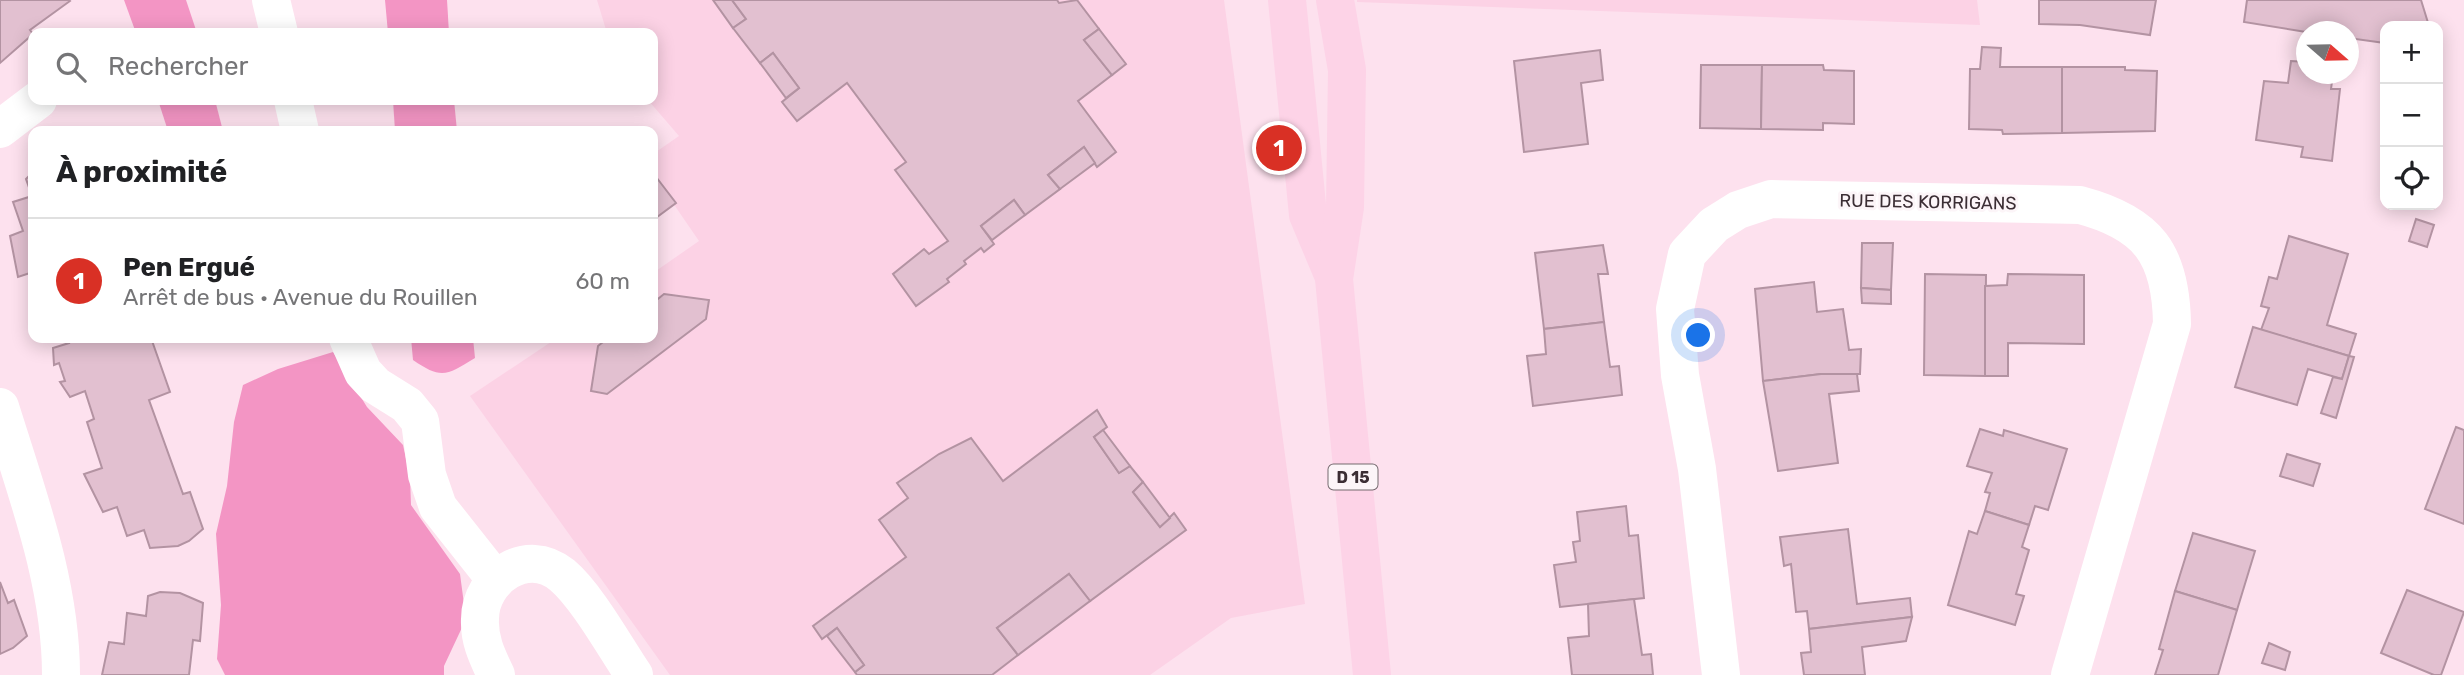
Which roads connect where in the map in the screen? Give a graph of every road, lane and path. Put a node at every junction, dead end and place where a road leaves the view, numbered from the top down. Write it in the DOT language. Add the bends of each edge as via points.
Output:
graph roads {
  1 [pos="271,0"];
  2 [pos="1287,0"];
  3 [pos="1335,0"];
  4 [pos="278,28"];
  5 [pos="31,105"];
  6 [pos="294,105"];
  7 [pos="299,126"];
  8 [pos="0,129"];
  9 [pos="1334,279"];
  10 [pos="350,343"];
  11 [pos="0,407"];
  12 [pos="495,579"];
  13 [pos="52,674"];
  14 [pos="496,675"];
  15 [pos="634,675"];
  16 [pos="1372,675"];
  17 [pos="1721,675"];
  18 [pos="2070,675"];
  1 -- 4 [label="street"];
  2 -- 9 [label="main road, D 15" via="1308,215"];
  3 -- 9 [label="main road, D 15" via="1347,70 1345,207"];
  5 -- 8 [label="street"];
  6 -- 7 [label="street"];
  9 -- 16 [label="main road, D 15"];
  10 -- 12 [label="street" via="363,372 407,405 420,421 427,475 438,507"];
  11 -- 13 [label="street" via="53,592"];
  12 -- 14 [label="street" via="483,599 480,617 481,640"];
  12 -- 15 [label="street" via="522,565 542,564 561,574"];
  17 -- 18 [label="street, RUE DES KORRIGANS" via="1675,309 1687,254 1714,225 1772,199 2080,205 2113,214 2133,227 2163,263 2172,289 2172,324"];
}
